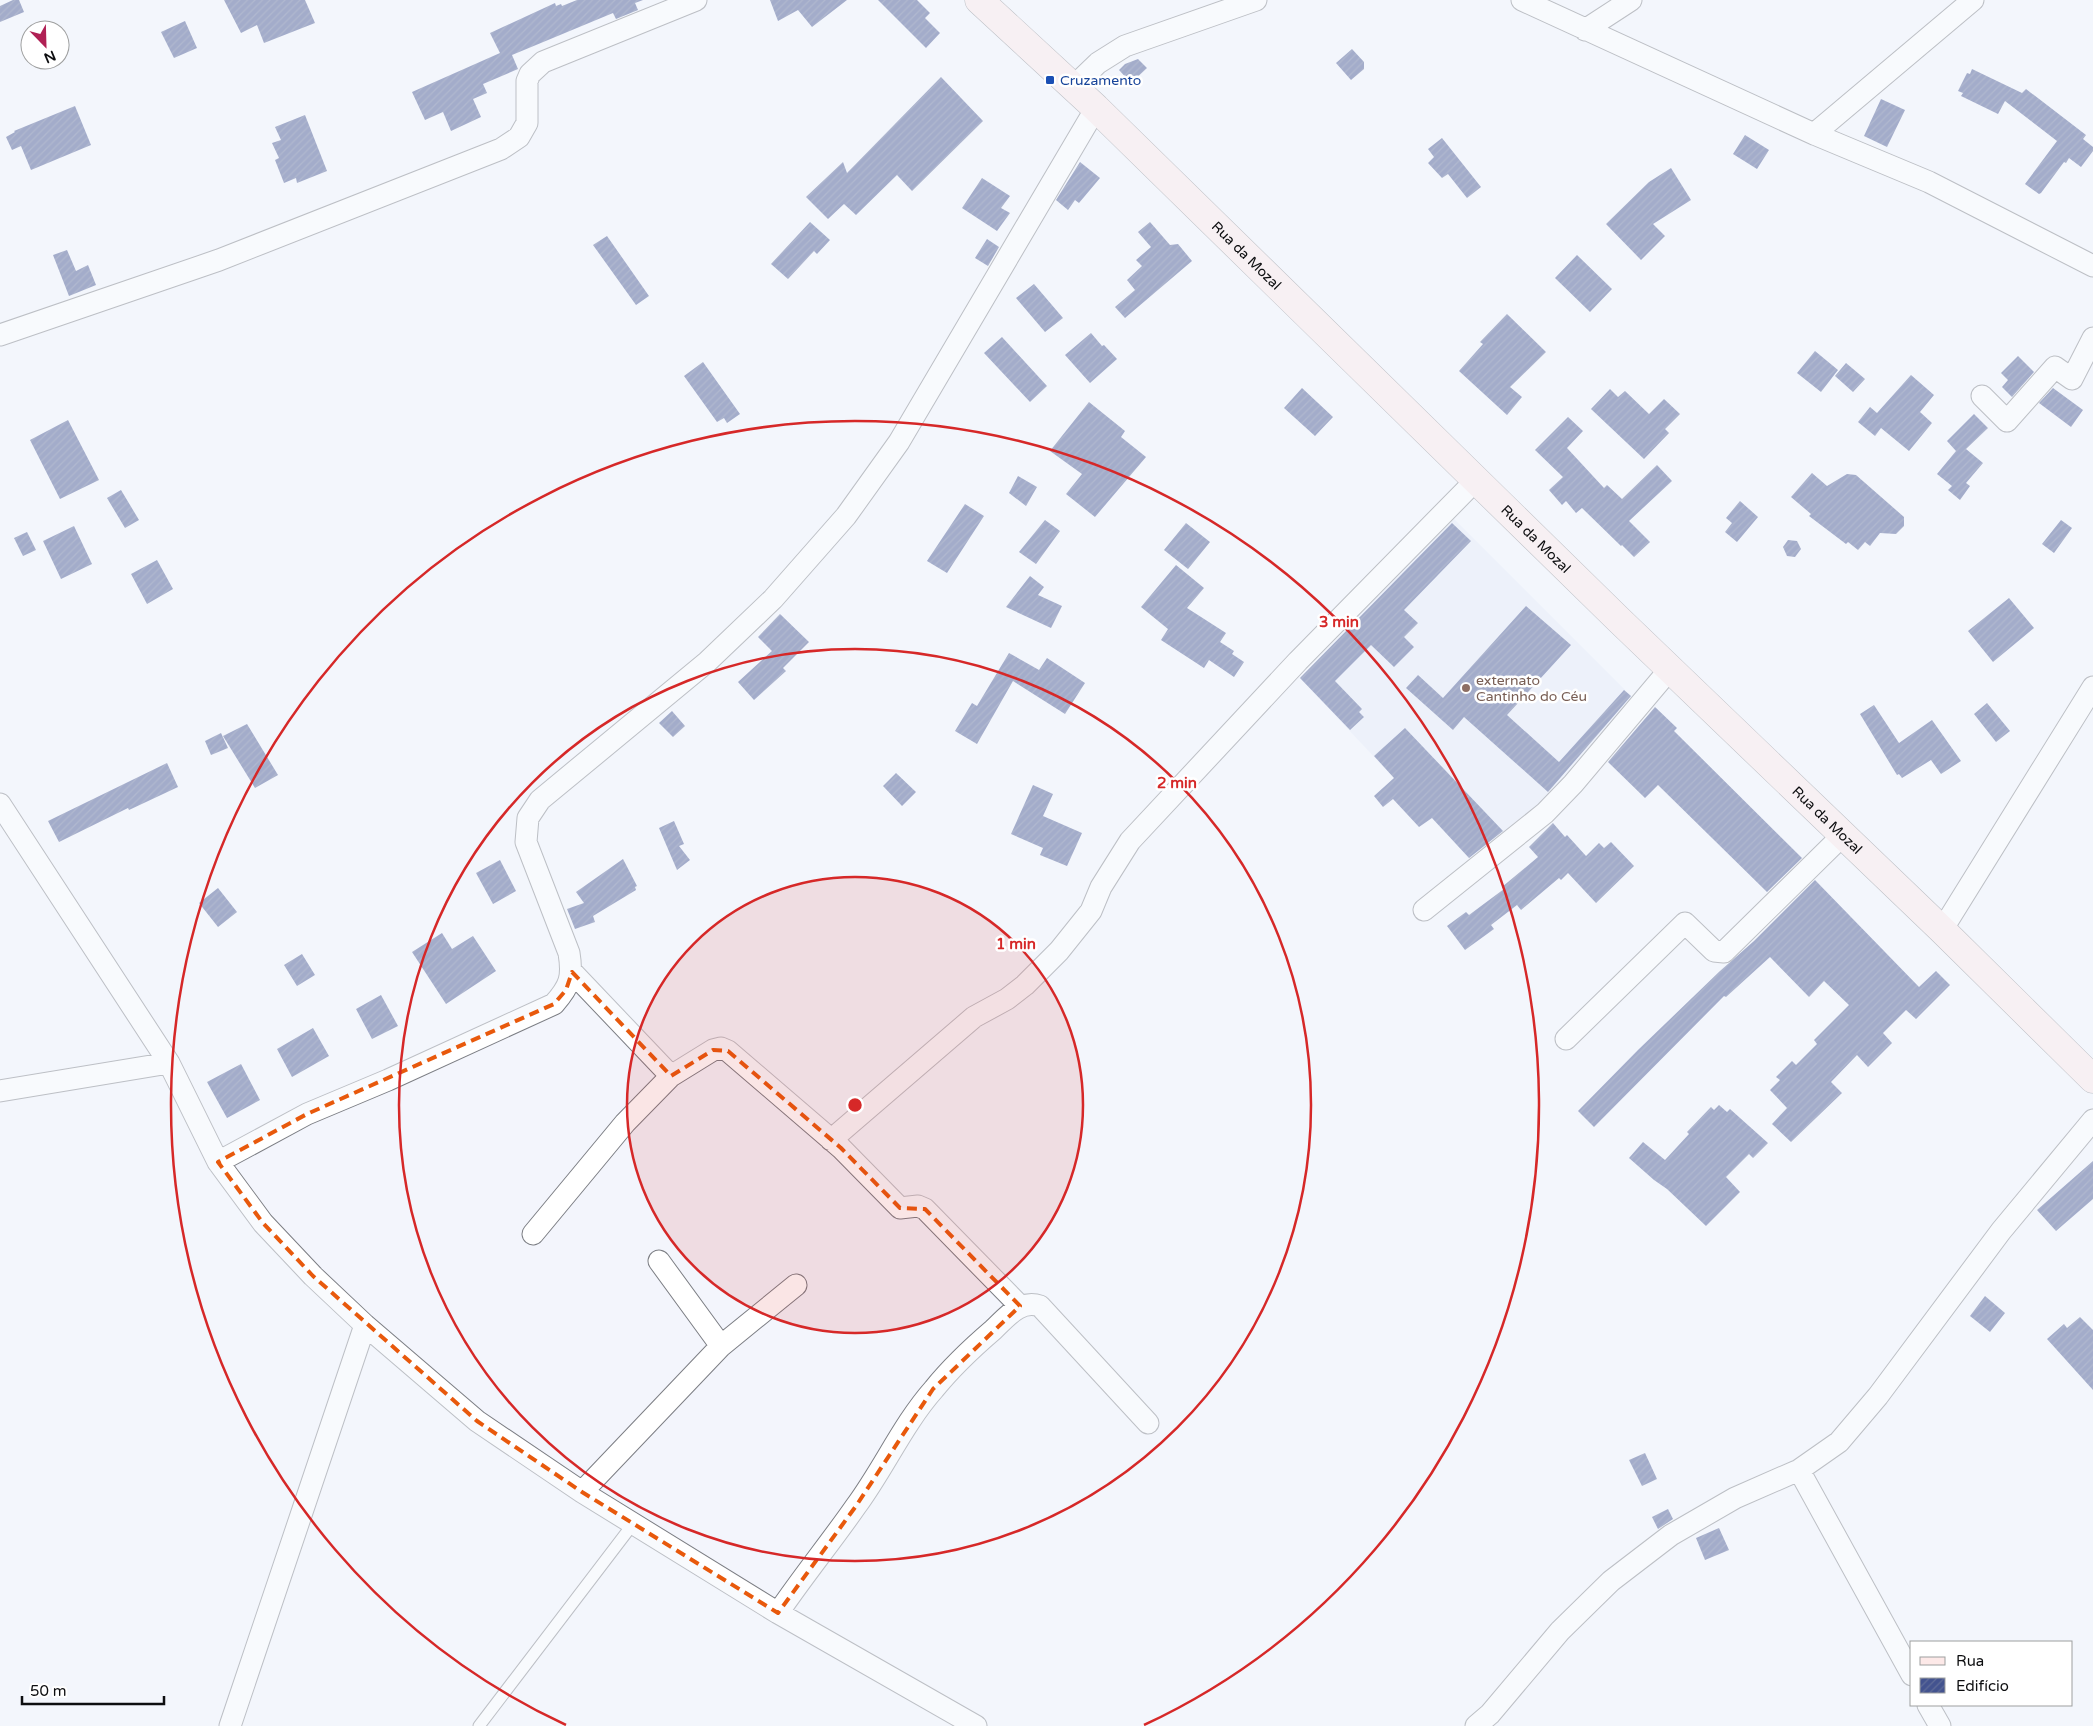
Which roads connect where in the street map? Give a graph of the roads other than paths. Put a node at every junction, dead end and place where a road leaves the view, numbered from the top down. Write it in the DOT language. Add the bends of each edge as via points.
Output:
graph roads {
  1 [pos="696,0"];
  2 [pos="979,0"];
  3 [pos="1256,0"];
  4 [pos="1522,0"];
  5 [pos="1631,0"];
  6 [pos="1973,0"];
  7 [pos="1585,30"];
  8 [pos="1072,88"];
  9 [pos="1096,108"];
  10 [pos="1814,134"];
  11 [pos="2093,266"];
  12 [pos="0,335"];
  13 [pos="2093,338"];
  14 [pos="1982,396"];
  15 [pos="1477,479"];
  16 [pos="1670,669"];
  17 [pos="2093,686"];
  18 [pos="0,804"];
  19 [pos="1842,836"];
  20 [pos="1424,910"];
  21 [pos="1942,930"];
  22 [pos="572,972"];
  23 [pos="1566,1039"];
  24 [pos="168,1063"];
  25 [pos="671,1076"];
  26 [pos="2093,1079"];
  27 [pos="0,1090"];
  28 [pos="2093,1120"];
  29 [pos="831,1140"];
  30 [pos="218,1162"];
  31 [pos="533,1234"];
  32 [pos="658,1261"];
  33 [pos="796,1285"];
  34 [pos="1020,1306"];
  35 [pos="365,1326"];
  36 [pos="721,1346"];
  37 [pos="1148,1422"];
  38 [pos="1799,1470"];
  39 [pos="582,1492"];
  40 [pos="633,1524"];
  41 [pos="778,1613"];
  42 [pos="1910,1671"];
  43 [pos="1929,1706"];
  44 [pos="230,1726"];
  45 [pos="479,1726"];
  46 [pos="976,1726"];
  47 [pos="1476,1726"];
  48 [pos="1940,1726"];
  1 -- 12 [label="street" via="543,62 527,81 527,123 519,137 502,149 219,260"];
  2 -- 8 [label="main road, Rua da Mozal"];
  3 -- 8 [label="street" via="1125,46 1098,62"];
  4 -- 7 [label="street"];
  5 -- 7 [label="street"];
  6 -- 10 [label="street"];
  7 -- 10 [label="street"];
  8 -- 9 [label="main road, Rua da Mozal"];
  9 -- 15 [label="main road, Rua da Mozal"];
  9 -- 22 [label="street" via="899,442 846,516 773,599 707,662 540,800 528,818 526,842 569,953"];
  10 -- 11 [label="street" via="1929,182"];
  13 -- 14 [label="street" via="2072,379 2055,367 2007,421"];
  15 -- 16 [label="main road, Rua da Mozal"];
  15 -- 29 [label="street" via="1298,661 1130,841 1091,911 1059,951 1007,999 974,1018"];
  16 -- 19 [label="main road, Rua da Mozal"];
  16 -- 20 [label="street" via="1545,813"];
  17 -- 21 [label="street"];
  18 -- 24 [label="street"];
  19 -- 21 [label="main road, Rua da Mozal"];
  19 -- 23 [label="street" via="1724,952 1714,951 1685,924"];
  21 -- 26 [label="main road, Rua da Mozal"];
  22 -- 25 [label="street"];
  22 -- 30 [label="street" via="566,990 554,1004 307,1114"];
  24 -- 27 [label="street"];
  24 -- 30 [label="street"];
  25 -- 29 [label="street" via="721,1048"];
  25 -- 31 [label="street" via="625,1123"];
  28 -- 38 [label="street" via="2001,1231 1878,1396 1839,1442"];
  29 -- 34 [label="street" via="900,1208 918,1206 925,1209"];
  30 -- 35 [label="street" via="263,1223"];
  32 -- 36 [label="street"];
  33 -- 36 [label="street"];
  34 -- 37 [label="street" via="1033,1303 1040,1306"];
  34 -- 41 [label="street" via="969,1351 933,1389 856,1506"];
  35 -- 39 [label="street" via="477,1421"];
  35 -- 44 [label="street"];
  36 -- 39 [label="street"];
  38 -- 42 [label="street"];
  38 -- 47 [label="street" via="1735,1498 1671,1535 1611,1582 1560,1631 1490,1714"];
  39 -- 40 [label="street"];
  40 -- 41 [label="street"];
  40 -- 45 [label="lane"];
  41 -- 46 [label="street"];
  43 -- 48 [label="street"];
}
